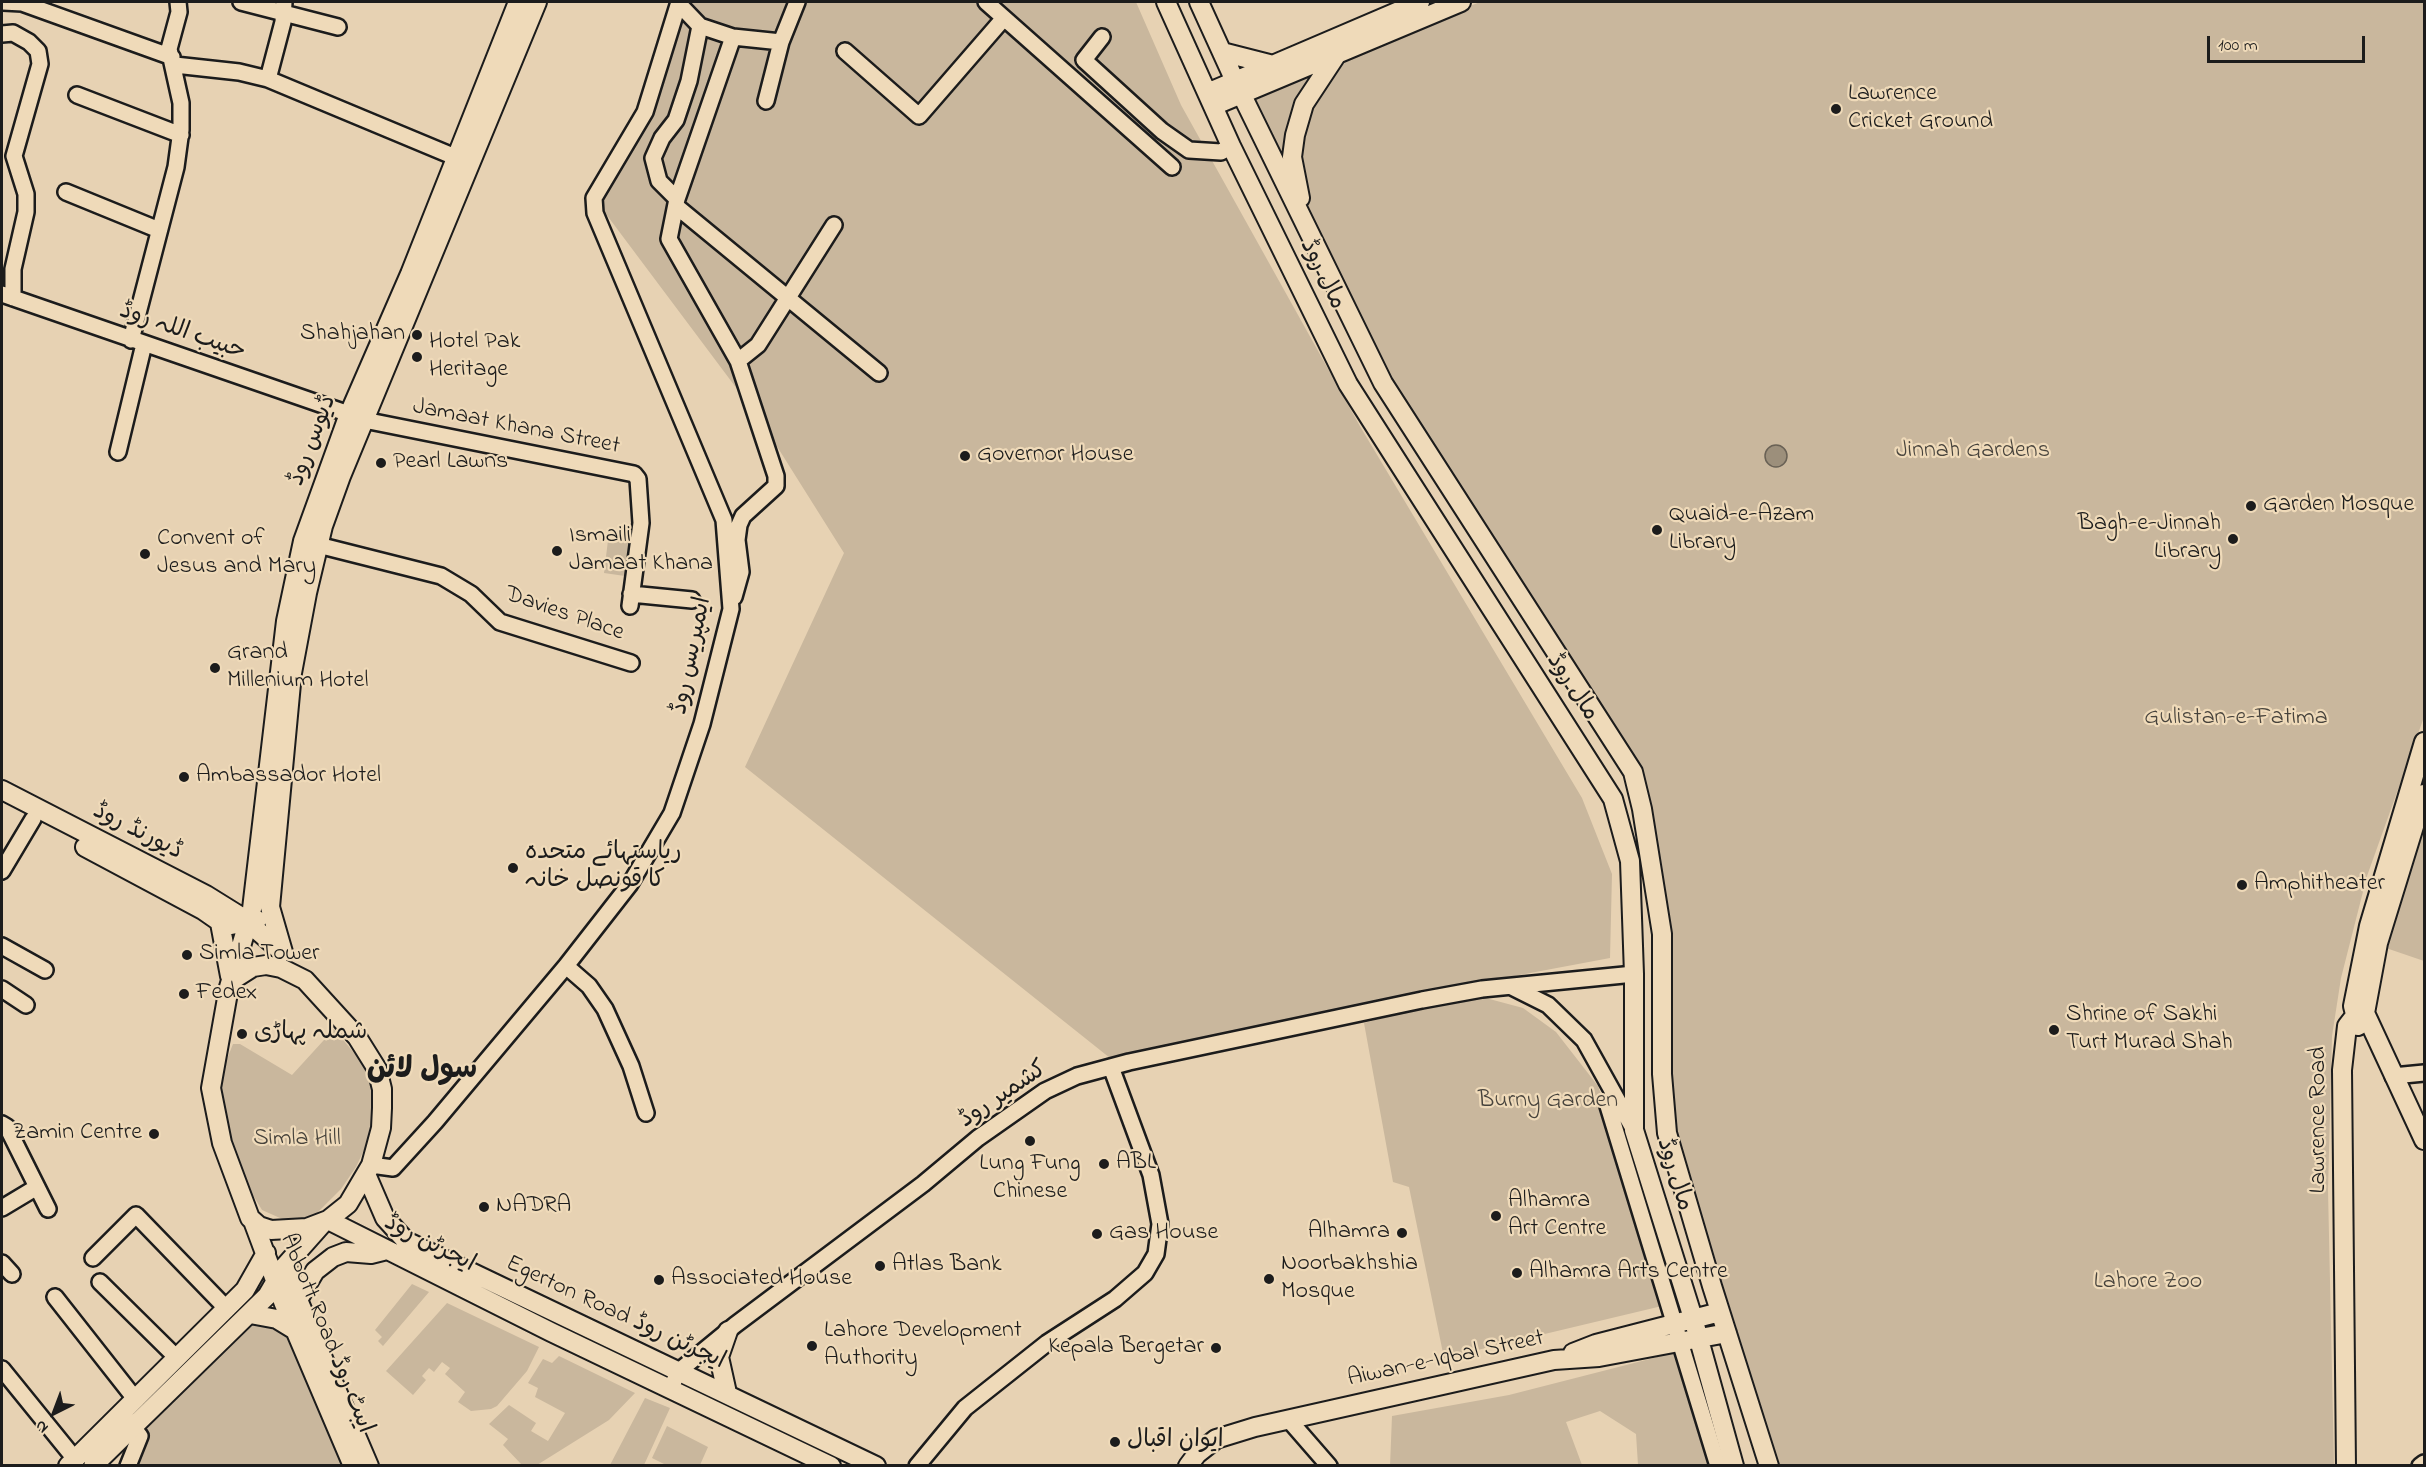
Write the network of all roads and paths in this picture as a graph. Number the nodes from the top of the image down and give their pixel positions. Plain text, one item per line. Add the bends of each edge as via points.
1 (3, 2) edge
2 (178, 2) edge
3 (242, 2) edge
4 (518, 2) edge
5 (537, 2) edge
6 (797, 2) edge
7 (986, 2) edge
8 (1166, 2) edge
9 (1199, 2) edge
10 (1420, 2) edge
11 (1461, 2) edge
12 (679, 3) edge
13 (284, 7) edge
14 (1004, 18) junction
15 (700, 26) junction
16 (338, 27) dead end
17 (2, 34) edge
18 (733, 37) junction
19 (1102, 37) dead end
20 (781, 42) junction
21 (845, 51) dead end
22 (1222, 52) junction
23 (1338, 53) junction
24 (173, 61) junction
25 (1273, 65) junction
26 (268, 79) junction
27 (1238, 87) junction
28 (77, 94) dead end
29 (1210, 99) junction
30 (766, 101) dead end
31 (181, 135) junction
32 (1231, 146) junction
33 (455, 157) junction
34 (1172, 167) dead end
35 (66, 192) dead end
36 (676, 203) junction
37 (1302, 215) junction
38 (834, 225) dead end
39 (159, 230) junction
40 (7, 296) edge
41 (787, 299) junction
42 (138, 342) junction
43 (738, 361) junction
44 (879, 373) dead end
45 (357, 417) junction
46 (118, 452) dead end
47 (318, 545) junction
48 (692, 600) dead end
49 (731, 609) junction
50 (631, 663) dead end
51 (2424, 742) edge
52 (2, 790) edge
53 (2424, 794) edge
54 (2, 802) edge
55 (33, 819) junction
56 (2, 871) edge
57 (270, 907) junction
58 (220, 923) junction
59 (249, 923) junction
60 (2, 946) edge
61 (283, 952) junction
62 (566, 966) junction
63 (45, 970) dead end
64 (1634, 974) junction
65 (305, 980) junction
66 (231, 981) junction
67 (1512, 987) junction
68 (2, 989) edge
69 (26, 1005) dead end
70 (2359, 1015) junction
71 (2364, 1038) junction
72 (2344, 1046) junction
73 (1111, 1067) junction
74 (2424, 1073) edge
75 (2393, 1076) junction
76 (1613, 1093) junction
77 (646, 1113) dead end
78 (2, 1124) edge
79 (1634, 1130) junction
80 (2424, 1140) edge
81 (368, 1170) junction
82 (37, 1187) junction
83 (2, 1208) edge
84 (48, 1209) dead end
85 (253, 1221) junction
86 (326, 1221) junction
87 (384, 1250) junction
88 (266, 1253) junction
89 (93, 1258) dead end
90 (100, 1282) dead end
91 (283, 1287) junction
92 (55, 1297) dead end
93 (227, 1309) junction
94 (1720, 1312) junction
95 (250, 1314) junction
96 (1693, 1318) junction
97 (1674, 1322) junction
98 (295, 1330) junction
99 (728, 1331) junction
100 (1727, 1333) junction
101 (1697, 1339) junction
102 (1679, 1342) junction
103 (177, 1358) junction
104 (1554, 1360) junction
105 (2, 1368) edge
106 (679, 1371) junction
107 (671, 1388) junction
108 (727, 1393) junction
109 (135, 1400) junction
110 (128, 1420) junction
111 (1289, 1420) junction
112 (72, 1462) edge
113 (2424, 1463) edge
114 (93, 1466) edge
115 (128, 1466) edge
116 (353, 1466) edge
117 (369, 1466) edge
118 (831, 1466) edge
119 (876, 1466) edge
120 (917, 1466) edge
121 (1188, 1466) edge
122 (1329, 1466) edge
123 (1718, 1466) edge
124 (1734, 1466) edge
125 (1769, 1466) edge
126 (2346, 1466) edge
127 (2420, 1466) edge

1 - 24 street via 22,3
2 - 24 street via 169,49
3 - 13 street
4 - 33 main road, ڈیوس روڈ
5 - 45 main road, ڈیوس روڈ
6 - 20 street
7 - 14 street
8 - 29 main road, مال روڈ
9 - 22 main road, مال روڈ
10 - 25 main road
11 - 23 main road
12 - 15 street
12 - 49 street, ایمپریس روڈ via 645,112 594,198 595,213 724,520
13 - 16 street
13 - 26 street
14 - 21 street via 920,117
14 - 34 street
15 - 18 street
15 - 36 street via 676,120 653,158 659,181
17 - 40 street via 13,33 29,42 38,51 40,64 14,156 26,194 26,212
18 - 20 street
18 - 36 street
19 - 32 street via 1083,60 1162,130 1189,150 1221,152
20 - 30 street
22 - 25 main road
22 - 27 main road, مال روڈ
23 - 27 main road
23 - 37 main road via 1304,104 1295,135 1292,157
24 - 26 street
24 - 31 street via 181,102
25 - 27 main road
26 - 33 street
27 - 29 main road
27 - 37 main road, مال روڈ
28 - 31 street
29 - 32 main road, مال روڈ
31 - 39 street
32 - 64 main road, مال روڈ via 1348,384 1613,798 1629,861
33 - 45 main road, ڈیوس روڈ
35 - 39 street
36 - 41 street
36 - 43 street via 669,239
37 - 94 main road, مال روڈ via 1383,383 1633,772 1662,933 1662,1074 1667,1132
38 - 41 street
39 - 42 street
40 - 42 street, حبیب اللہ روڈ
41 - 43 street via 758,345
41 - 44 street
42 - 45 street, حبیب اللہ روڈ
42 - 46 street
43 - 49 street via 776,486 743,516 739,525 741,572
45 - 47 main road, ڈیوس روڈ
45 - 48 street, Jamaat Khana Street via 634,474 638,479 641,523 631,600
45 - 59 main road, ڈیوس روڈ via 303,541 286,621
47 - 50 street, Davies Place via 441,576 471,594 500,622
47 - 57 main road, ڈیوس روڈ via 292,673
49 - 62 street, ایمپریس روڈ via 702,724 667,822 630,884
51 - 70 main road via 2369,926 2354,996
52 - 59 main road, ڈیورنڈ روڈ via 206,895
53 - 70 main road, Lawrence Road
54 - 55 main road, ڈیورنڈ روڈ
55 - 56 street
55 - 58 main road, ڈیورنڈ روڈ via 203,910
57 - 59 main road via 262,918
57 - 61 main road, ڈیوس روڈ
58 - 59 main road via 232,927
58 - 66 main road
59 - 61 main road, ڈیورنڈ روڈ
59 - 66 main road, ڈیوس روڈ
60 - 63 street
61 - 65 main road, ڈیورنڈ روڈ
62 - 77 street via 589,986 605,1009 631,1066
62 - 81 street, ایمپریس روڈ via 393,1168
64 - 67 street, کشمیر روڈ
64 - 79 main road, مال روڈ
65 - 66 main road via 266,965 253,967
65 - 81 main road via 357,1037 377,1069 382,1089 381,1128
66 - 85 main road via 212,1075 212,1101 232,1174
67 - 73 street, کشمیر روڈ via 1422,1000
67 - 76 street via 1548,1005 1571,1026 1593,1052
68 - 69 street
70 - 71 main road
70 - 72 main road, Lawrence Road via 2346,1026
70 - 75 main road via 2390,1063
71 - 72 main road via 2353,1038
71 - 75 main road via 2381,1066
72 - 126 main road, Lawrence Road
73 - 99 street, کشمیر روڈ via 1077,1076 1024,1105
73 - 120 street via 1151,1175 1160,1224 1156,1254 1145,1273 1115,1299 1047,1343 965,1408
74 - 75 street
75 - 80 main road
76 - 79 street
76 - 97 street via 1608,1106
78 - 82 street
79 - 96 main road, مال روڈ
81 - 86 main road via 348,1204
81 - 106 main road, Egerton Road ایجرٹن روڈ via 385,1218 406,1241
82 - 83 street
82 - 84 street
85 - 86 main road via 279,1231 308,1228
85 - 88 main road, Abbott Road ایبٹ روڈ
86 - 87 main road, ایجرٹن روڈ
86 - 91 main road
87 - 91 main road via 371,1254 346,1252
87 - 107 main road, ایجرٹن روڈ
88 - 91 main road, Abbott Road ایبٹ روڈ
88 - 93 main road via 245,1290
89 - 93 street via 136,1215
90 - 103 street
91 - 95 main road
91 - 98 main road, Abbott Road ایبٹ روڈ
91 - 117 main road, Abbott Road ایبٹ روڈ
92 - 109 street
93 - 103 main road
94 - 96 main road
94 - 100 main road, مال روڈ
95 - 98 main road via 277,1319
95 - 110 main road
96 - 97 main road
96 - 101 main road, مال روڈ
97 - 102 street
97 - 104 main road
98 - 116 main road, Abbott Road ایبٹ روڈ
99 - 106 street, کشمیر روڈ
99 - 108 main road via 718,1357
100 - 101 main road, Aiwan-e-Iqbal Street
100 - 125 main road, مال روڈ
101 - 102 main road, Aiwan-e-Iqbal Street
101 - 124 main road, مال روڈ
102 - 104 main road, Aiwan-e-Iqbal Street via 1599,1357
102 - 123 street
103 - 109 main road
104 - 111 main road, Aiwan-e-Iqbal Street
105 - 112 street
106 - 107 street, کشمیر روڈ
106 - 108 main road, Egerton Road ایجرٹن روڈ
107 - 118 main road, Egerton Road ایجرٹن روڈ
108 - 119 main road, Egerton Road ایجرٹن روڈ
109 - 110 main road
110 - 112 main road
110 - 114 main road
110 - 115 street via 140,1436
111 - 121 main road, Aiwan-e-Iqbal Street via 1227,1435 1203,1449
111 - 122 street
113 - 127 street

